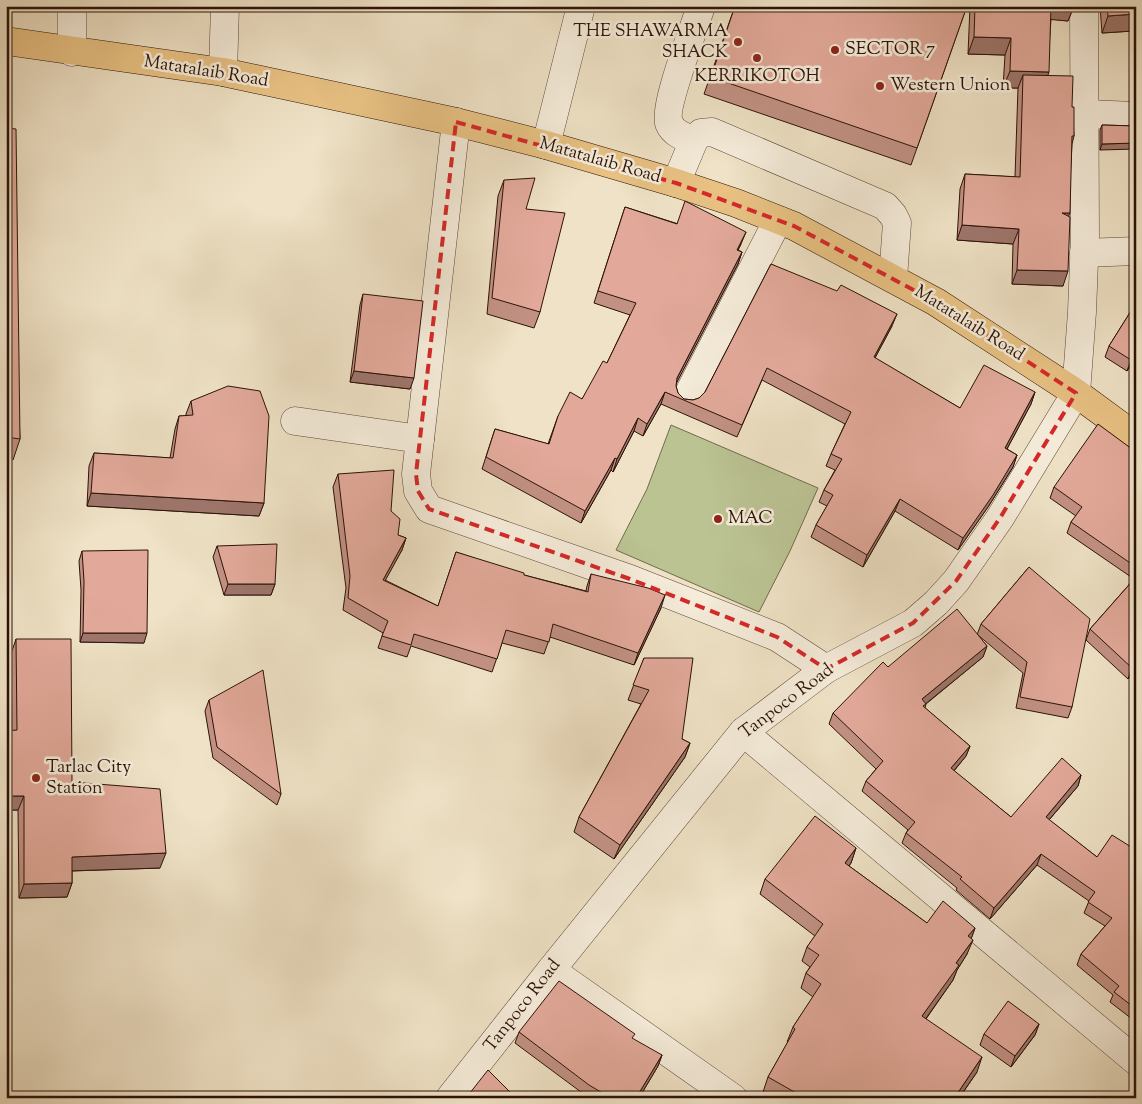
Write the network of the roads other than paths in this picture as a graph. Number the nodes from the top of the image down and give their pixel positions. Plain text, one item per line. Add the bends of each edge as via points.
1 (72, 6) edge
2 (225, 6) edge
3 (581, 6) edge
4 (701, 6) edge
5 (1084, 6) edge
6 (6, 41) edge
7 (72, 52) junction
8 (223, 72) junction
9 (1085, 114) junction
10 (1136, 116) edge
11 (456, 122) junction
12 (694, 140) junction
13 (546, 145) junction
14 (676, 183) junction
15 (778, 220) junction
16 (1136, 252) edge
17 (1084, 253) junction
18 (893, 278) junction
19 (1076, 393) junction
20 (687, 397) edge
21 (295, 420) dead end
22 (1136, 437) edge
23 (420, 439) junction
24 (826, 669) junction
25 (743, 732) junction
26 (551, 970) junction
27 (1136, 1062) edge
28 (450, 1098) edge
29 (733, 1098) edge

1 - 7 street
2 - 8 street
3 - 13 street
4 - 12 street via 669,104 669,122 678,134
5 - 9 street
6 - 7 main road, Matatalaib Road
7 - 8 main road, Matatalaib Road
8 - 11 main road, Matatalaib Road
9 - 10 street
9 - 17 street
11 - 13 main road, Matatalaib Road
11 - 23 street
12 - 14 street
12 - 18 street via 701,133 712,132 885,206 897,223
13 - 14 main road, Matatalaib Road
14 - 15 main road, Matatalaib Road
15 - 18 main road, Matatalaib Road
15 - 20 street
16 - 17 street
17 - 19 street
18 - 19 main road, Matatalaib Road via 936,302
19 - 22 main road, Matatalaib Road
19 - 24 street, Tanpoco Road via 1000,518 956,581 913,623
21 - 23 street
23 - 24 street via 416,474 418,491 429,509 630,579 776,637
24 - 25 street, Tanpoco Road
25 - 26 street, Tanpoco Road
25 - 27 street
26 - 28 street, Tanpoco Road
26 - 29 street

